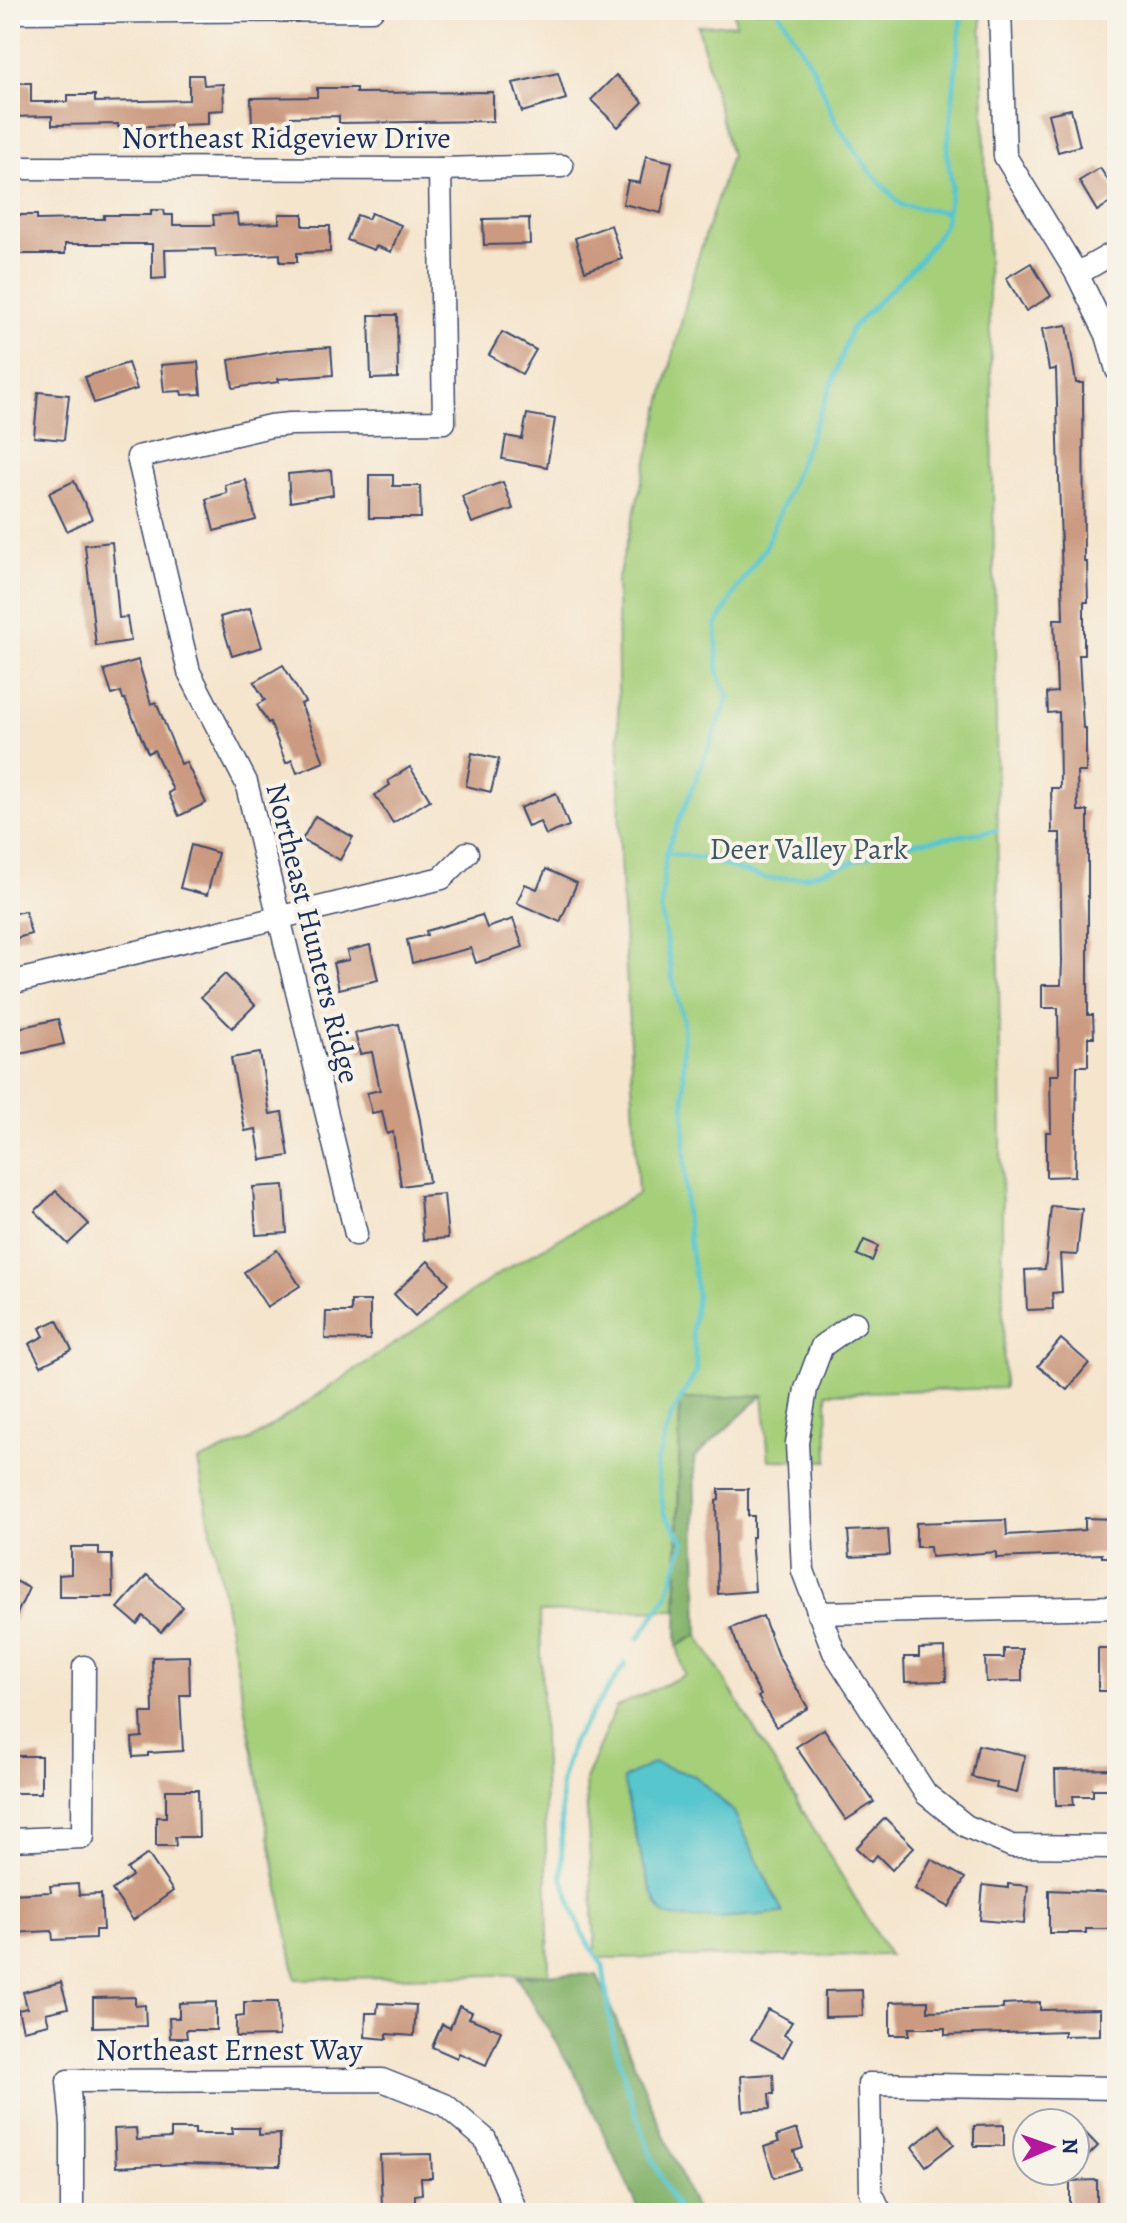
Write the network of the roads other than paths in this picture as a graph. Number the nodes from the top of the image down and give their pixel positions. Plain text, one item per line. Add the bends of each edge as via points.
1 (372, 10) edge
2 (1000, 10) edge
3 (225, 11) edge
4 (10, 12) edge
5 (34, 12) edge
6 (562, 166) dead end
7 (10, 168) edge
8 (440, 169) junction
9 (1117, 251) edge
10 (1077, 274) junction
11 (1117, 370) edge
12 (467, 853) dead end
13 (281, 918) junction
14 (10, 983) edge
15 (356, 1234) dead end
16 (855, 1323) dead end
17 (1117, 1607) edge
18 (818, 1613) junction
19 (84, 1667) dead end
20 (10, 1840) edge
21 (1117, 1847) edge
22 (1117, 2088) edge
23 (72, 2213) edge
24 (517, 2213) edge
25 (881, 2213) edge

1 - 3 street
2 - 10 street via 1005,156
3 - 5 street
4 - 5 street
6 - 8 street, Northeast Ridgeview Drive
7 - 8 street, Northeast Ridgeview Drive
8 - 13 street, Northeast Hunters Ridge via 444,422 290,424 138,457 189,672 246,782
9 - 10 street
10 - 11 street via 1107,335
12 - 13 street via 442,878
13 - 14 street
13 - 15 street, Northeast Hunters Ridge
16 - 18 street via 822,1346 806,1389 797,1443 803,1571
17 - 18 street
18 - 21 street via 834,1652 926,1794 966,1826 1012,1846
19 - 20 street via 83,1837
22 - 25 street via 869,2084 871,2192
23 - 24 street, Northeast Ernest Way via 68,2081 382,2080 445,2105 485,2139

